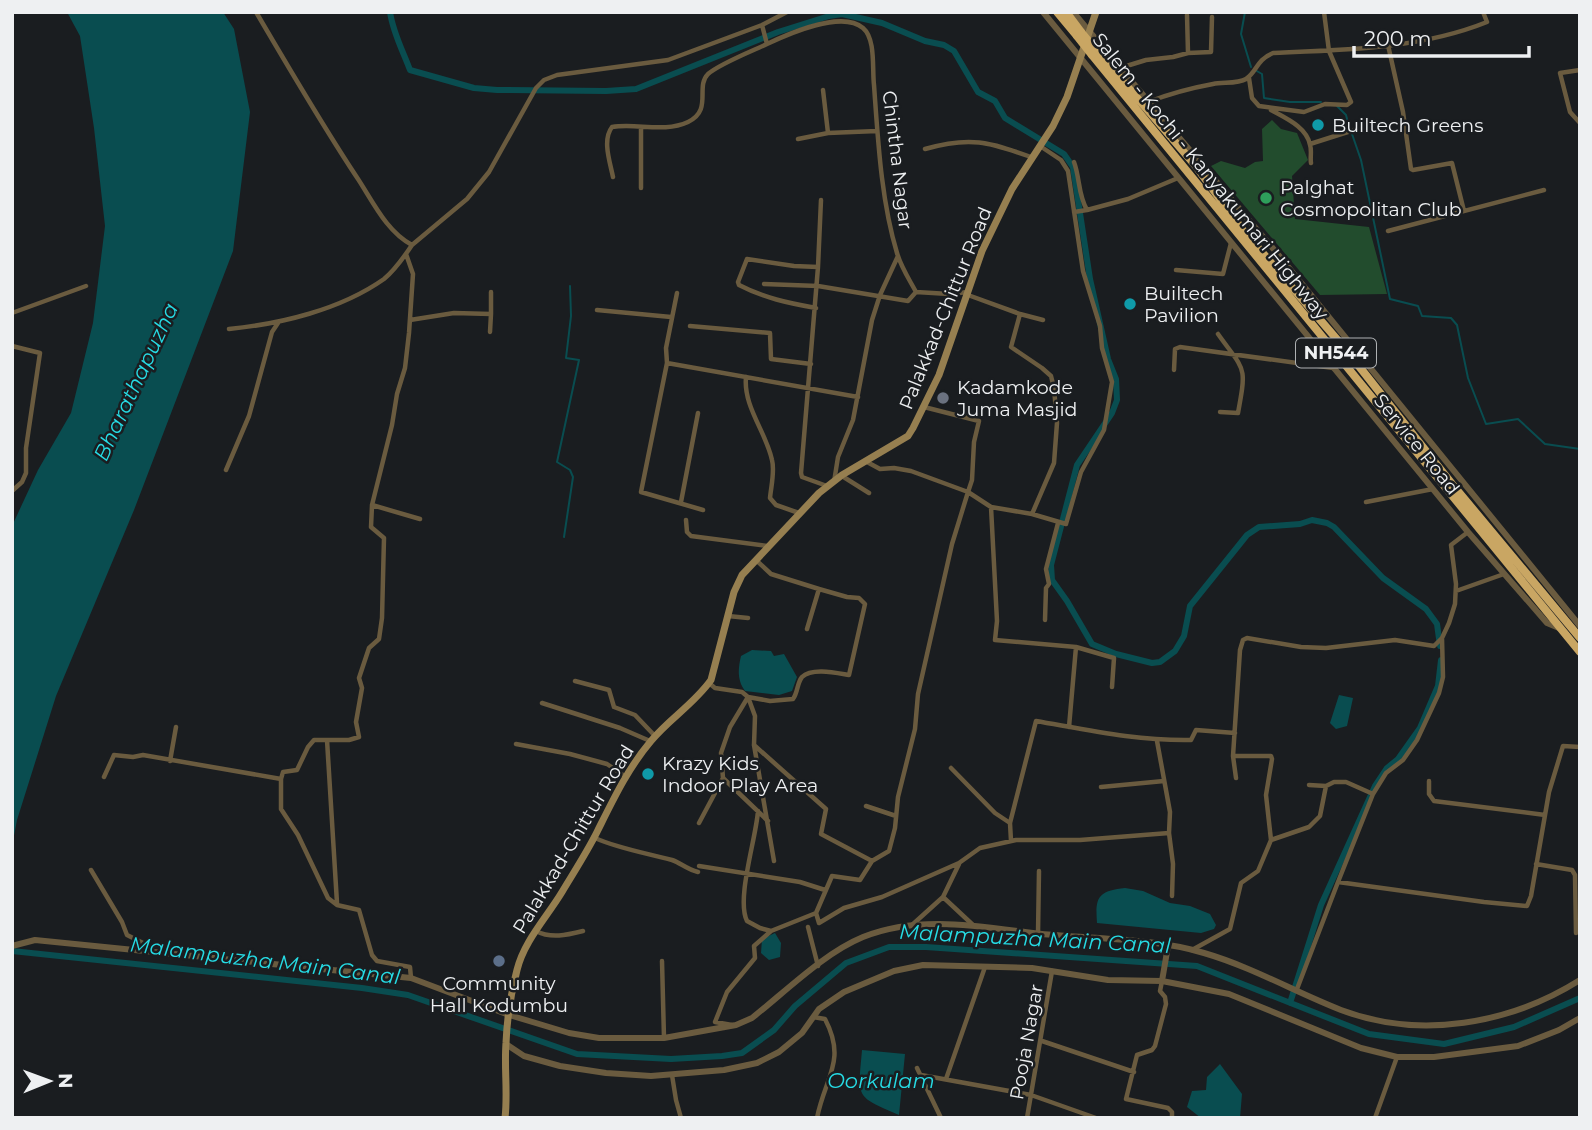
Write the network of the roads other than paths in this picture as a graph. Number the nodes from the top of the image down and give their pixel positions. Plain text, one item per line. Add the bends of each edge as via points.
1 (256, 12) edge
2 (787, 12) edge
3 (1043, 12) edge
4 (1057, 12) edge
5 (1066, 12) edge
6 (1073, 12) edge
7 (1097, 12) edge
8 (1324, 12) edge
9 (1483, 12) edge
10 (1187, 15) dead end
11 (1212, 17) dead end
12 (762, 25) junction
13 (1083, 34) junction
14 (767, 44) junction
15 (1388, 45) junction
16 (1329, 51) junction
17 (1094, 52) junction
18 (1188, 52) junction
19 (1081, 60) junction
20 (1120, 68) junction
21 (1580, 70) edge
22 (1250, 75) junction
23 (823, 90) dead end
24 (1148, 102) junction
25 (1267, 108) junction
26 (1580, 123) edge
27 (641, 127) junction
28 (1353, 130) dead end
29 (877, 131) junction
30 (828, 133) junction
31 (798, 139) dead end
32 (1310, 144) junction
33 (1040, 145) junction
34 (925, 149) dead end
35 (1031, 157) junction
36 (1074, 162) dead end
37 (1311, 163) dead end
38 (613, 177) dead end
39 (1178, 178) junction
40 (641, 187) dead end
41 (1544, 190) dead end
42 (821, 200) dead end
43 (1087, 210) junction
44 (1464, 211) junction
45 (1074, 212) junction
46 (1388, 231) dead end
47 (1231, 242) junction
48 (412, 245) junction
49 (406, 254) junction
50 (898, 256) junction
51 (818, 267) junction
52 (1176, 270) dead end
53 (764, 284) dead end
54 (86, 286) dead end
55 (818, 286) junction
56 (492, 292) dead end
57 (916, 292) junction
58 (677, 293) dead end
59 (968, 293) junction
60 (880, 295) junction
61 (816, 308) junction
62 (597, 310) dead end
63 (12, 313) edge
64 (491, 314) junction
65 (1020, 314) junction
66 (671, 317) junction
67 (410, 320) junction
68 (1043, 320) dead end
69 (279, 322) junction
70 (690, 327) dead end
71 (229, 329) dead end
72 (490, 332) dead end
73 (1218, 334) dead end
74 (12, 346) edge
75 (1233, 353) junction
76 (667, 363) junction
77 (811, 364) junction
78 (1334, 368) junction
79 (1174, 370) dead end
80 (746, 377) junction
81 (809, 388) junction
82 (858, 397) junction
83 (924, 407) junction
84 (1220, 412) dead end
85 (698, 413) dead end
86 (867, 462) junction
87 (226, 470) dead end
88 (842, 475) junction
89 (831, 484) junction
90 (1434, 489) junction
91 (12, 491) edge
92 (968, 492) junction
93 (869, 493) dead end
94 (681, 502) junction
95 (1367, 502) dead end
96 (372, 505) junction
97 (991, 507) junction
98 (703, 510) dead end
99 (800, 513) junction
100 (1032, 514) junction
101 (420, 519) dead end
102 (687, 520) dead end
103 (1058, 523) junction
104 (1468, 532) junction
105 (768, 547) junction
106 (756, 559) junction
107 (1504, 574) junction
108 (819, 589) junction
109 (1456, 591) junction
110 (728, 617) junction
111 (748, 618) dead end
112 (1045, 620) dead end
113 (1580, 626) edge
114 (1561, 628) junction
115 (807, 629) dead end
116 (1442, 638) junction
117 (1580, 638) edge
118 (1076, 647) junction
119 (1580, 652) edge
120 (575, 681) dead end
121 (709, 683) junction
122 (1112, 687) dead end
123 (748, 697) junction
124 (586, 717) dead end
125 (176, 727) dead end
126 (1069, 727) junction
127 (1235, 733) junction
128 (653, 739) junction
129 (327, 740) junction
130 (1157, 741) junction
131 (516, 744) dead end
132 (754, 745) junction
133 (1580, 747) edge
134 (1233, 756) junction
135 (170, 761) junction
136 (951, 768) dead end
137 (104, 777) dead end
138 (626, 777) junction
139 (723, 778) junction
140 (1236, 778) dead end
141 (281, 779) junction
142 (1164, 781) junction
143 (1429, 781) dead end
144 (1308, 785) dead end
145 (1326, 786) junction
146 (1101, 787) dead end
147 (1373, 794) junction
148 (866, 806) dead end
149 (758, 811) junction
150 (1545, 815) junction
151 (896, 816) junction
152 (768, 821) junction
153 (699, 823) dead end
154 (1010, 823) junction
155 (1169, 833) junction
156 (594, 838) junction
157 (1271, 840) junction
158 (1011, 841) junction
159 (774, 861) dead end
160 (872, 861) junction
161 (959, 863) junction
162 (1536, 864) junction
163 (91, 870) dead end
164 (1039, 871) dead end
165 (746, 875) junction
166 (1338, 882) junction
167 (825, 890) junction
168 (1172, 896) dead end
169 (943, 897) junction
170 (337, 905) junction
171 (816, 913) junction
172 (912, 925) junction
173 (974, 926) junction
174 (808, 927) dead end
175 (583, 930) dead end
176 (536, 931) junction
177 (771, 931) junction
178 (1038, 933) junction
179 (1577, 933) dead end
180 (12, 946) edge
181 (1168, 949) junction
182 (1192, 950) junction
183 (154, 953) junction
184 (662, 961) dead end
185 (818, 966) junction
186 (985, 967) junction
187 (1052, 971) junction
188 (411, 978) junction
189 (1580, 980) edge
190 (1162, 981) junction
191 (1294, 988) junction
192 (509, 1015) junction
193 (814, 1017) junction
194 (1580, 1018) edge
195 (736, 1025) junction
196 (664, 1038) junction
197 (1042, 1041) junction
198 (506, 1044) junction
199 (1397, 1057) junction
200 (917, 1068) dead end
201 (1133, 1072) junction
202 (673, 1075) junction
203 (921, 1075) junction
204 (946, 1079) junction
205 (1031, 1095) junction
206 (1376, 1117) edge
207 (505, 1118) edge
208 (681, 1118) edge
209 (817, 1118) edge
210 (941, 1118) edge
211 (1027, 1118) edge
212 (1096, 1118) edge
213 (1172, 1118) edge

1 - 48 street via 385,220
2 - 12 street
3 - 19 street, Service Road
4 - 13 highway, Salem - Kochi - Kanyakumari Highway / NH544
5 - 13 highway, Salem - Kochi - Kanyakumari Highway / NH544
6 - 13 street, Service Road
7 - 13 main road, Palakkad-Chittur Road
8 - 16 street
9 - 15 street via 1487,22 1457,33
10 - 18 street
11 - 18 street via 1211,52
12 - 14 street
12 - 48 street via 668,60 544,80 467,200
13 - 17 highway, Salem - Kochi - Kanyakumari Highway / NH544, bridge
13 - 19 main road, Palakkad-Chittur Road
13 - 20 street, Service Road
14 - 27 street via 709,73 699,114 690,121
14 - 29 street, Chintha Nagar via 809,27 845,23 864,29 871,44
15 - 16 street
15 - 44 street via 1411,169 1452,163
16 - 22 street via 1273,53 1262,58
16 - 25 street via 1350,98 1348,105 1325,104 1304,112
17 - 114 highway, Salem - Kochi - Kanyakumari Highway / NH544
17 - 117 highway, Salem - Kochi - Kanyakumari Highway / NH544 via 1195,165 1242,229
18 - 20 street
19 - 33 main road, Palakkad-Chittur Road
19 - 39 street, Service Road
20 - 24 street, Service Road
21 - 26 street via 1560,73 1570,112
22 - 24 street via 1242,81 1215,83
22 - 25 street via 1254,103
23 - 30 street
24 - 113 street, Service Road
25 - 32 street via 1299,127
27 - 38 street via 620,125 608,132
27 - 40 street
28 - 32 street
29 - 30 street
29 - 50 street, Chintha Nagar via 886,208
30 - 31 street
32 - 37 street
33 - 35 main road, Palakkad-Chittur Road
33 - 45 street via 1066,164
34 - 35 street via 968,140
35 - 59 main road, Palakkad-Chittur Road via 982,251
36 - 43 street
39 - 43 street
39 - 47 street, Service Road
41 - 44 street
42 - 51 street
43 - 45 street
44 - 46 street
45 - 103 street via 1083,271 1112,382 1104,430 1081,472 1066,524
47 - 52 street via 1223,274
47 - 78 street, Service Road
48 - 49 street
49 - 67 street via 413,274
49 - 69 street via 384,278 348,298
50 - 57 street, Chintha Nagar
50 - 60 street
51 - 55 street
51 - 61 street via 747,260 738,282 759,296
53 - 55 street
54 - 63 street
55 - 60 street
55 - 61 street
56 - 64 street
57 - 59 street
57 - 60 street via 908,301
58 - 66 street
59 - 65 street
59 - 83 main road, Palakkad-Chittur Road
60 - 82 street
61 - 77 street
62 - 66 street
64 - 67 street via 454,313
64 - 72 street
65 - 68 street
65 - 100 street via 1011,346 1051,376 1057,424 1054,463
66 - 76 street
67 - 96 street via 405,368
69 - 71 street
69 - 87 street
70 - 77 street via 771,333 771,359
73 - 75 street
74 - 91 street via 40,353 26,473
75 - 78 street
75 - 79 street via 1180,347 1175,349
75 - 84 street via 1244,376 1238,413
76 - 80 street
76 - 94 street via 641,492
77 - 81 street
78 - 90 street, Service Road
80 - 81 street
80 - 99 street via 745,391 773,462 770,498 776,505
81 - 82 street
81 - 89 street via 802,477
82 - 89 street
83 - 86 main road, Palakkad-Chittur Road via 908,436
83 - 92 street via 979,424
85 - 94 street
86 - 88 main road, Palakkad-Chittur Road
86 - 92 street via 880,470 911,471
88 - 89 main road, Palakkad-Chittur Road
88 - 93 street
89 - 99 main road, Palakkad-Chittur Road
90 - 95 street
90 - 104 street, Service Road
92 - 97 street
92 - 151 street via 918,694
94 - 98 street
96 - 101 street
96 - 129 street via 371,527 384,538 379,639 369,648 359,678 359,737
97 - 100 street
97 - 118 street via 995,640
99 - 105 main road, Palakkad-Chittur Road
100 - 103 street
102 - 105 street via 689,535
103 - 112 street via 1046,569
104 - 107 street, Service Road
104 - 109 street via 1451,545
105 - 106 main road, Palakkad-Chittur Road
106 - 108 street via 771,574
106 - 110 main road, Palakkad-Chittur Road via 742,575
107 - 109 street
107 - 114 street, Service Road via 1547,623
108 - 115 street
108 - 123 street via 859,598 864,604 849,675 807,674 793,699
109 - 116 street via 1450,624
110 - 111 street
110 - 121 main road, Palakkad-Chittur Road
114 - 119 highway, Salem - Kochi - Kanyakumari Highway / NH544
116 - 127 street via 1434,646 1395,640 1326,648 1242,639
116 - 147 street via 1443,677 1429,718 1403,760 1386,773
118 - 122 street via 1114,658
118 - 126 street
120 - 128 street via 609,690 614,707 635,715
121 - 123 street
121 - 128 main road, Palakkad-Chittur Road
123 - 132 street via 755,716
123 - 139 street via 721,753
124 - 128 street via 542,703
125 - 135 street
126 - 130 street
126 - 154 street via 1036,721
127 - 130 street via 1196,730 1191,740
127 - 134 street
128 - 138 main road, Palakkad-Chittur Road
129 - 141 street via 314,740 297,770 283,772
129 - 170 street
130 - 142 street
131 - 138 street via 607,764
132 - 152 street
132 - 160 street via 826,808 821,834
133 - 150 street via 1563,746 1559,753
134 - 140 street
134 - 157 street via 1272,758 1266,795
135 - 137 street via 114,755
135 - 141 street
136 - 154 street
138 - 156 main road, Palakkad-Chittur Road
139 - 149 street
139 - 153 street
141 - 170 street via 281,809 328,898
142 - 146 street
142 - 155 street
143 - 150 street via 1434,801
144 - 145 street
145 - 147 street via 1346,782
145 - 157 street via 1320,816 1309,827
147 - 166 street
148 - 151 street
149 - 152 street
149 - 165 street
150 - 162 street
151 - 160 street via 889,851
152 - 159 street
154 - 158 street
155 - 158 street
155 - 168 street
156 - 165 street via 675,861 685,869
156 - 176 main road, Palakkad-Chittur Road
157 - 182 street via 1258,871 1241,883 1230,929
158 - 161 street via 980,848
160 - 167 street via 860,880 832,876
161 - 169 street
161 - 171 street via 882,897 844,908 819,923
162 - 166 street via 1527,906
162 - 179 street via 1575,874
163 - 183 street via 127,935
164 - 178 street
165 - 167 street
165 - 177 street via 745,918
166 - 191 street
167 - 171 street
169 - 172 street
169 - 173 street
170 - 188 street via 359,910 372,955 377,961 410,967
171 - 177 street
172 - 173 street
172 - 185 street via 864,937
173 - 178 street
174 - 185 street
175 - 176 street via 552,936
176 - 192 main road, Palakkad-Chittur Road via 517,968
177 - 195 street via 754,946 755,958 727,992 715,1021
178 - 181 street via 1115,937
180 - 183 street via 35,940
181 - 182 street
181 - 190 street
182 - 191 street
183 - 188 street
184 - 196 street
185 - 195 street via 752,1018
186 - 187 street
186 - 193 street via 923,965 894,971 844,992
186 - 204 street
187 - 190 street
187 - 197 street, Pooja Nagar
188 - 192 street
189 - 191 street via 1512,1013 1432,1026 1377,1021
190 - 199 street via 1229,994 1361,1048
190 - 201 street via 1160,991 1166,1001 1155,1046 1137,1055
192 - 196 street via 599,1038
192 - 198 main road, Palakkad-Chittur Road
193 - 202 street via 779,1052 757,1063
193 - 209 street via 825,1019 836,1049
194 - 199 street via 1518,1046
195 - 196 street
197 - 201 street
197 - 205 street, Pooja Nagar
198 - 202 street via 524,1056 560,1066
198 - 207 main road, Palakkad-Chittur Road
199 - 206 street
200 - 203 street
201 - 213 street via 1126,1099 1168,1108
202 - 208 street
203 - 204 street
203 - 210 street
204 - 205 street
205 - 211 street, Pooja Nagar
205 - 212 street

